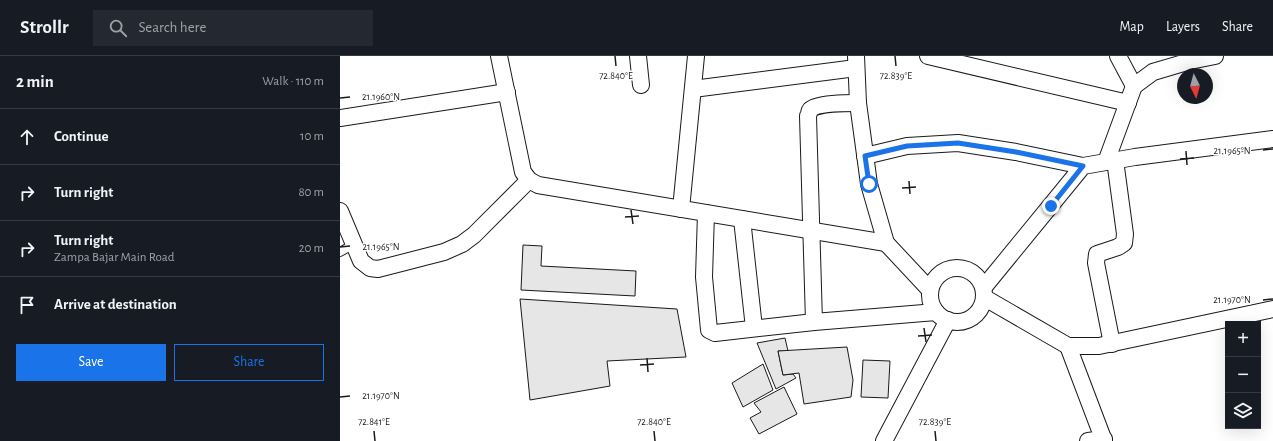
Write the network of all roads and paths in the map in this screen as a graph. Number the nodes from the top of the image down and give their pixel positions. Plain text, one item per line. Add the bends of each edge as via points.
1 (499, 56) edge
2 (638, 56) edge
3 (696, 56) edge
4 (928, 56) edge
5 (1118, 56) edge
6 (1215, 56) edge
7 (856, 62) edge
8 (641, 85) dead end
9 (1134, 86) junction
10 (693, 89) junction
11 (506, 92) junction
12 (858, 103) junction
13 (1128, 103) junction
14 (340, 118) edge
15 (1273, 139) edge
16 (865, 156) junction
17 (1110, 161) junction
18 (1083, 166) junction
19 (529, 180) junction
20 (681, 209) junction
21 (340, 210) edge
22 (706, 213) junction
23 (742, 219) junction
24 (812, 231) junction
25 (886, 243) junction
26 (354, 244) junction
27 (340, 252) edge
28 (930, 290) junction
29 (984, 293) junction
30 (1273, 309) edge
31 (942, 316) junction
32 (814, 322) junction
33 (754, 328) junction
34 (1112, 344) junction
35 (1068, 346) junction
36 (1099, 440) edge
37 (884, 441) edge

1 - 11 street
2 - 8 street
3 - 10 street
4 - 13 street
5 - 9 street
6 - 9 street via 1153,72
7 - 10 street
7 - 12 street
9 - 13 street
10 - 20 street
11 - 14 street
11 - 19 street via 523,172
12 - 16 street
12 - 24 street via 821,105 810,111 808,116
13 - 17 street
15 - 17 street
16 - 18 street via 907,146 958,143
16 - 25 street via 869,184
17 - 18 street
17 - 34 street via 1125,234 1124,243 1097,254 1096,263
18 - 29 street
19 - 20 street via 538,185
19 - 26 street via 474,235 444,252 378,269 370,268 361,261
20 - 22 street
21 - 26 street
22 - 23 street
22 - 33 street via 704,277 709,330 715,333
23 - 24 street
23 - 33 street
24 - 25 street
24 - 32 street
25 - 28 street
26 - 27 lane
28 - 29 street via 942,271 959,267 976,274 981,280
28 - 31 street via 931,304
29 - 31 street via 982,306 970,319 961,322
29 - 35 street
30 - 34 street
31 - 32 street
31 - 37 street
32 - 33 street
34 - 35 street
35 - 36 street

